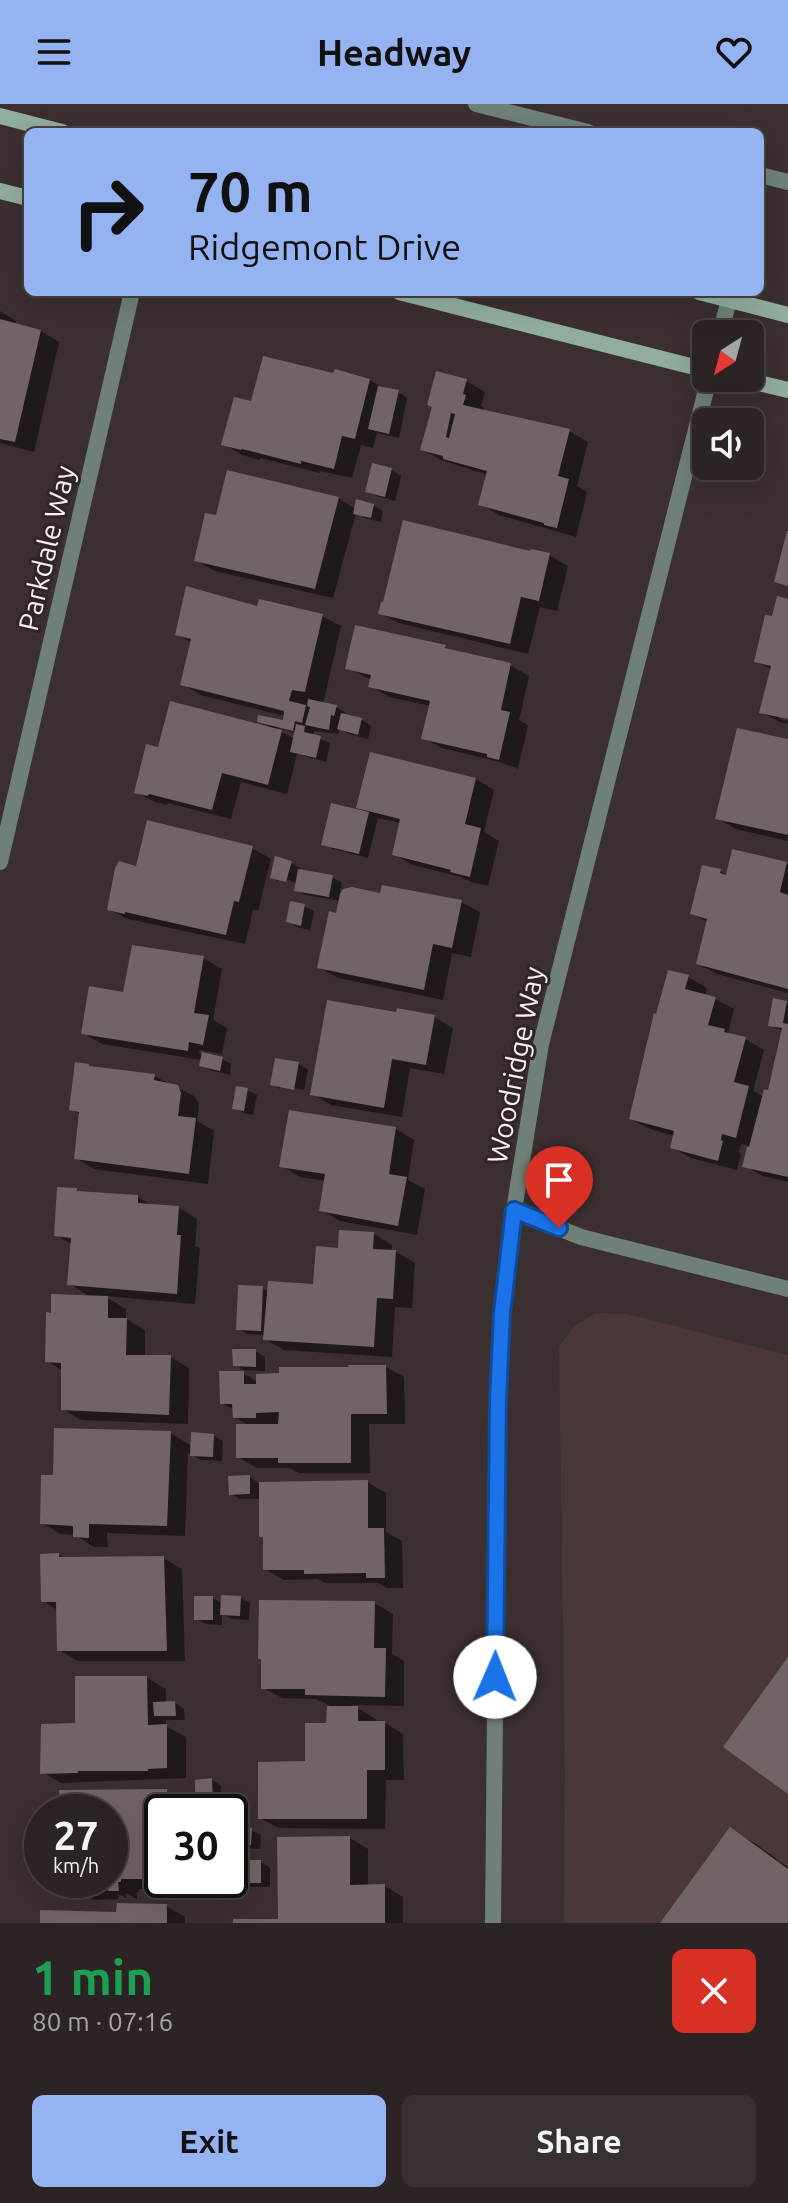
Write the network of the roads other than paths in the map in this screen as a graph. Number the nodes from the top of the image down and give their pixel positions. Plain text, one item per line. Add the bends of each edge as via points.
1 (476, 104) edge
2 (0, 116) edge
3 (46, 128) edge
4 (572, 128) edge
5 (764, 176) edge
6 (788, 182) edge
7 (0, 191) edge
8 (24, 197) edge
9 (131, 296) edge
10 (415, 296) edge
11 (714, 296) edge
12 (729, 300) junction
13 (788, 315) edge
14 (724, 320) edge
15 (692, 366) edge
16 (764, 384) edge
17 (788, 390) edge
18 (705, 392) edge
19 (0, 862) edge
20 (514, 1210) junction
21 (788, 1289) edge
22 (493, 1923) edge

1 - 4 street
2 - 3 street
5 - 6 street
7 - 8 street
9 - 19 street, Parkdale Way
10 - 15 street
11 - 12 street
12 - 13 street
12 - 14 street
16 - 17 street
18 - 20 street, Woodridge Way via 541,1044
20 - 21 street via 581,1237
20 - 22 street, Woodridge Way via 498,1400

